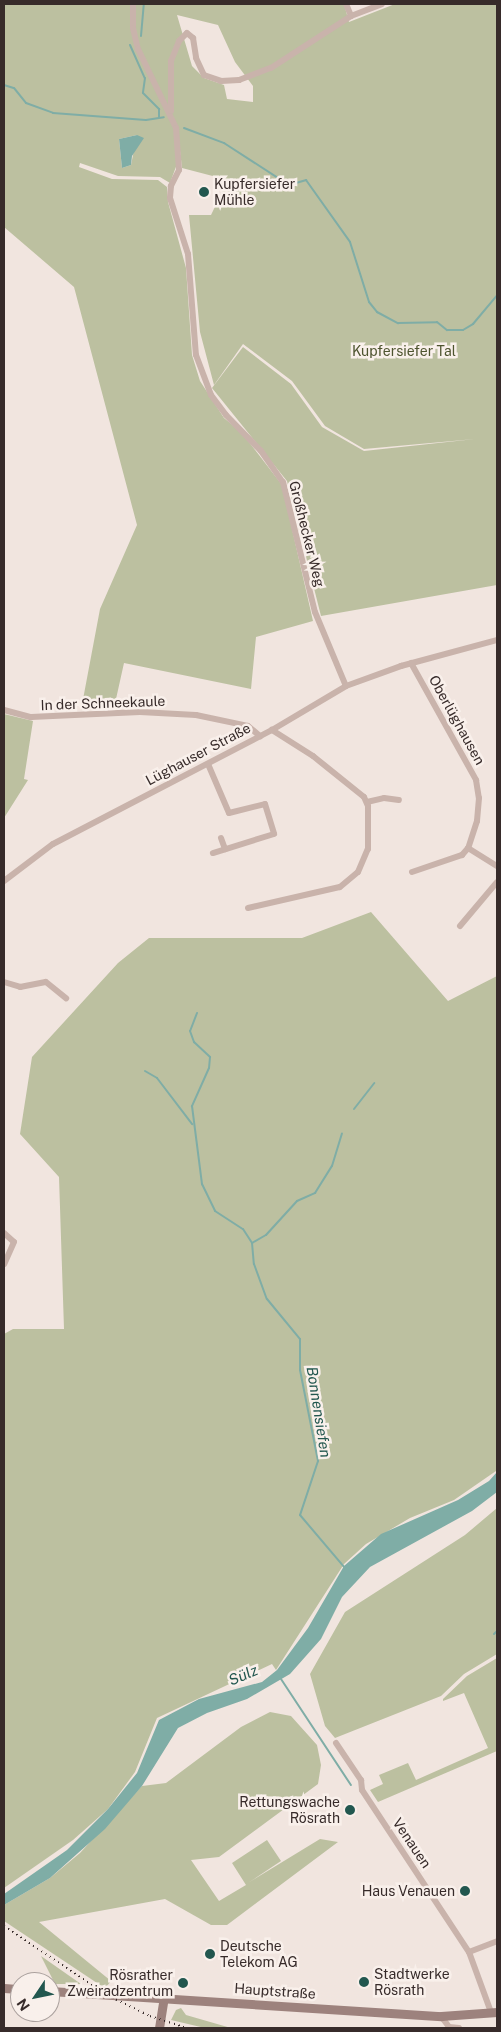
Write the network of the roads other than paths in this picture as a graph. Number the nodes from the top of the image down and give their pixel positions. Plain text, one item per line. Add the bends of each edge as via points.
1 (133, 4) edge
2 (346, 4) edge
3 (382, 4) edge
4 (351, 16) junction
5 (171, 112) junction
6 (497, 640) edge
7 (411, 663) junction
8 (346, 686) junction
9 (4, 710) edge
10 (272, 730) junction
11 (260, 736) junction
12 (208, 764) junction
13 (399, 800) dead end
14 (367, 802) junction
15 (221, 838) dead end
16 (468, 848) junction
17 (225, 849) junction
18 (212, 853) dead end
19 (497, 866) edge
20 (412, 872) dead end
21 (4, 882) edge
22 (497, 882) edge
23 (248, 908) dead end
24 (460, 926) dead end
25 (4, 982) edge
26 (66, 998) dead end
27 (4, 1232) edge
28 (4, 1264) edge
29 (336, 1743) dead end
30 (497, 1941) edge
31 (469, 1952) junction
32 (60, 1992) edge
33 (164, 1997) junction
34 (494, 2012) edge
35 (441, 2016) junction
36 (159, 2028) edge
37 (459, 2028) edge

1 - 5 street, Großhecker Weg via 133,28 138,49
2 - 4 street
3 - 4 street
4 - 5 street via 271,68 239,80 221,81 204,75 196,58 193,38 187,33 179,41 171,61
5 - 8 street, Großhecker Weg via 176,128 179,170 171,186 170,198 188,254 196,355 211,394 226,415 261,451 283,482 315,612
6 - 7 street, Lüghauser Straße
7 - 8 street, Lüghauser Straße
7 - 16 street, Oberlüghausen via 476,780 479,798 477,821
8 - 10 street, Lüghauser Straße
9 - 11 street, In der Schneekaule via 31,717 140,712 187,714 248,726
10 - 11 street, Lüghauser Straße
10 - 14 street via 313,756
11 - 12 street, Lüghauser Straße
12 - 17 street via 228,813 265,804 273,825 274,834
12 - 21 street, Lüghauser Straße via 53,844
13 - 14 street via 384,798
14 - 23 street via 368,849 365,861 350,881 322,893
15 - 17 street
16 - 19 street
16 - 20 street via 462,855
17 - 18 street
22 - 24 street
25 - 26 street via 20,987 46,982
27 - 28 street via 14,1242
29 - 31 street, Venauen via 361,1780 362,1790
30 - 31 street
31 - 34 street, Venauen
32 - 33 main road, Hauptstraße
33 - 35 main road, Hauptstraße
33 - 36 main road
34 - 35 main road, Hauptstraße
35 - 37 street via 449,2027

